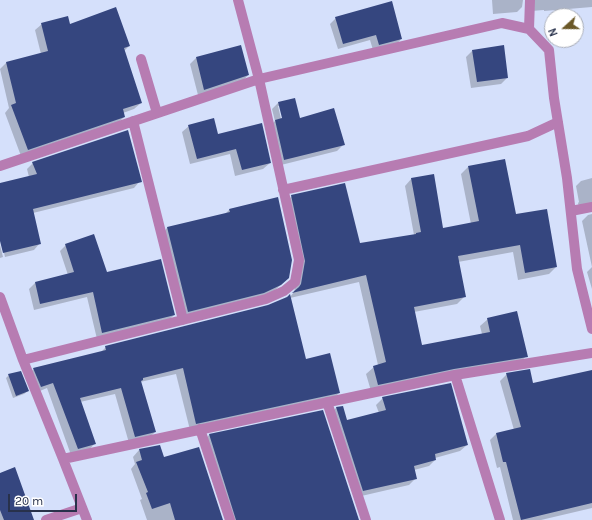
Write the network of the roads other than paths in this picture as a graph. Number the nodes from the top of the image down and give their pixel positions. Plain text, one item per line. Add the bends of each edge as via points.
1 (238, 0) edge
2 (530, 0) edge
3 (529, 29) junction
4 (141, 59) dead end
5 (259, 79) junction
6 (157, 113) junction
7 (133, 121) junction
8 (558, 122) junction
9 (0, 166) edge
10 (283, 190) junction
11 (592, 207) edge
12 (571, 211) junction
13 (0, 297) edge
14 (183, 320) junction
15 (592, 329) edge
16 (592, 352) edge
17 (23, 360) junction
18 (455, 375) junction
19 (327, 402) junction
20 (200, 429) junction
21 (63, 458) junction
22 (82, 508) junction
23 (46, 520) edge
24 (87, 520) edge
25 (230, 520) edge
26 (366, 520) edge
27 (500, 520) edge

1 - 5 street
2 - 3 street
3 - 5 street via 502,23
3 - 8 street via 549,50
4 - 6 street
5 - 6 street
5 - 10 street
6 - 7 street
7 - 9 street
7 - 14 street
8 - 10 street via 528,136
8 - 12 street
10 - 14 street via 299,260 295,282 266,300
11 - 12 street
12 - 15 street via 577,269
13 - 17 street
14 - 17 street
16 - 18 street
17 - 21 street
18 - 19 street
18 - 27 street
19 - 20 street
19 - 26 street
20 - 21 street
20 - 25 street
21 - 22 street
22 - 23 street
22 - 24 street

